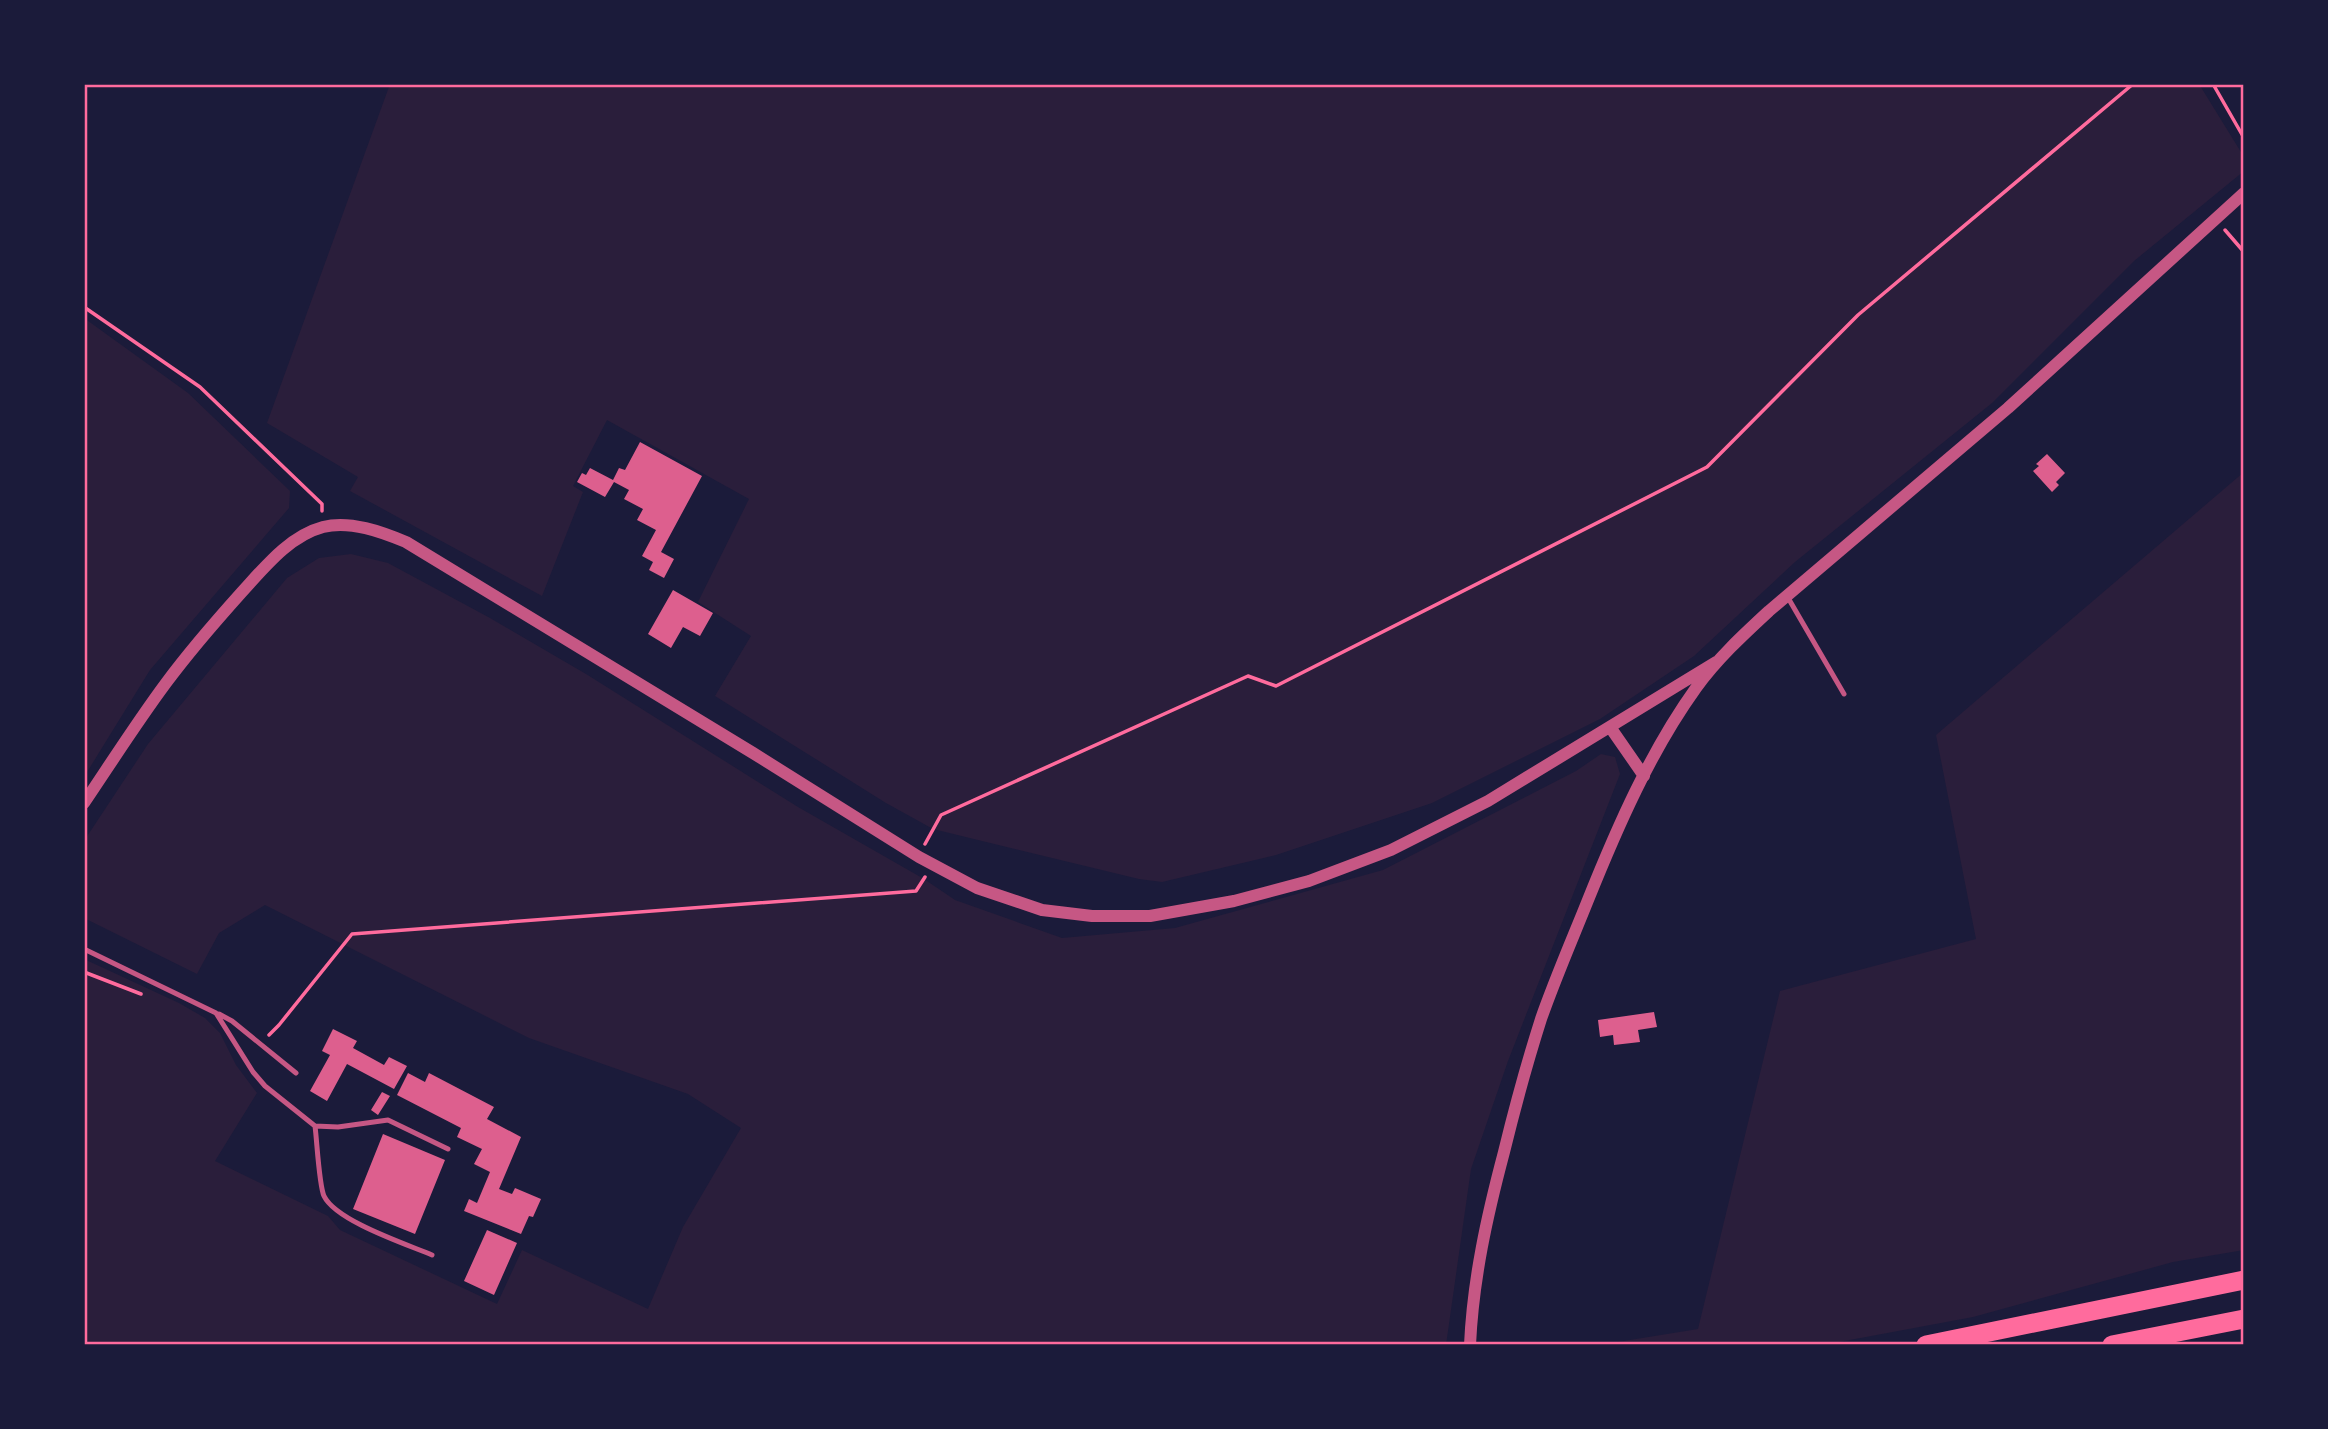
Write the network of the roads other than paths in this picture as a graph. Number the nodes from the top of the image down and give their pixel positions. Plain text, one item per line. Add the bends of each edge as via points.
1 (2244, 193) edge
2 (1787, 596) junction
3 (1716, 662) junction
4 (1844, 694) dead end
5 (1610, 727) junction
6 (1644, 776) junction
7 (84, 803) edge
8 (84, 949) edge
9 (216, 1013) junction
10 (296, 1073) dead end
11 (315, 1126) junction
12 (447, 1149) dead end
13 (432, 1255) dead end
14 (2244, 1280) edge
15 (2244, 1319) edge
16 (1470, 1345) edge
17 (1926, 1345) edge
18 (2112, 1345) edge

1 - 2 street via 2008,408
2 - 3 street
2 - 4 lane
3 - 5 street
3 - 6 street via 1677,716
5 - 6 street
5 - 7 street via 1488,801 1391,850 1309,881 1150,916 1042,910 977,888 919,857 406,542 380,531 324,527 298,538 228,607 166,682
6 - 16 street via 1607,852 1542,1017 1483,1238
8 - 9 lane
9 - 10 lane
9 - 11 lane via 259,1079
11 - 12 lane via 388,1120
11 - 13 lane via 323,1195 333,1208 354,1222
14 - 17 highway
15 - 18 highway

